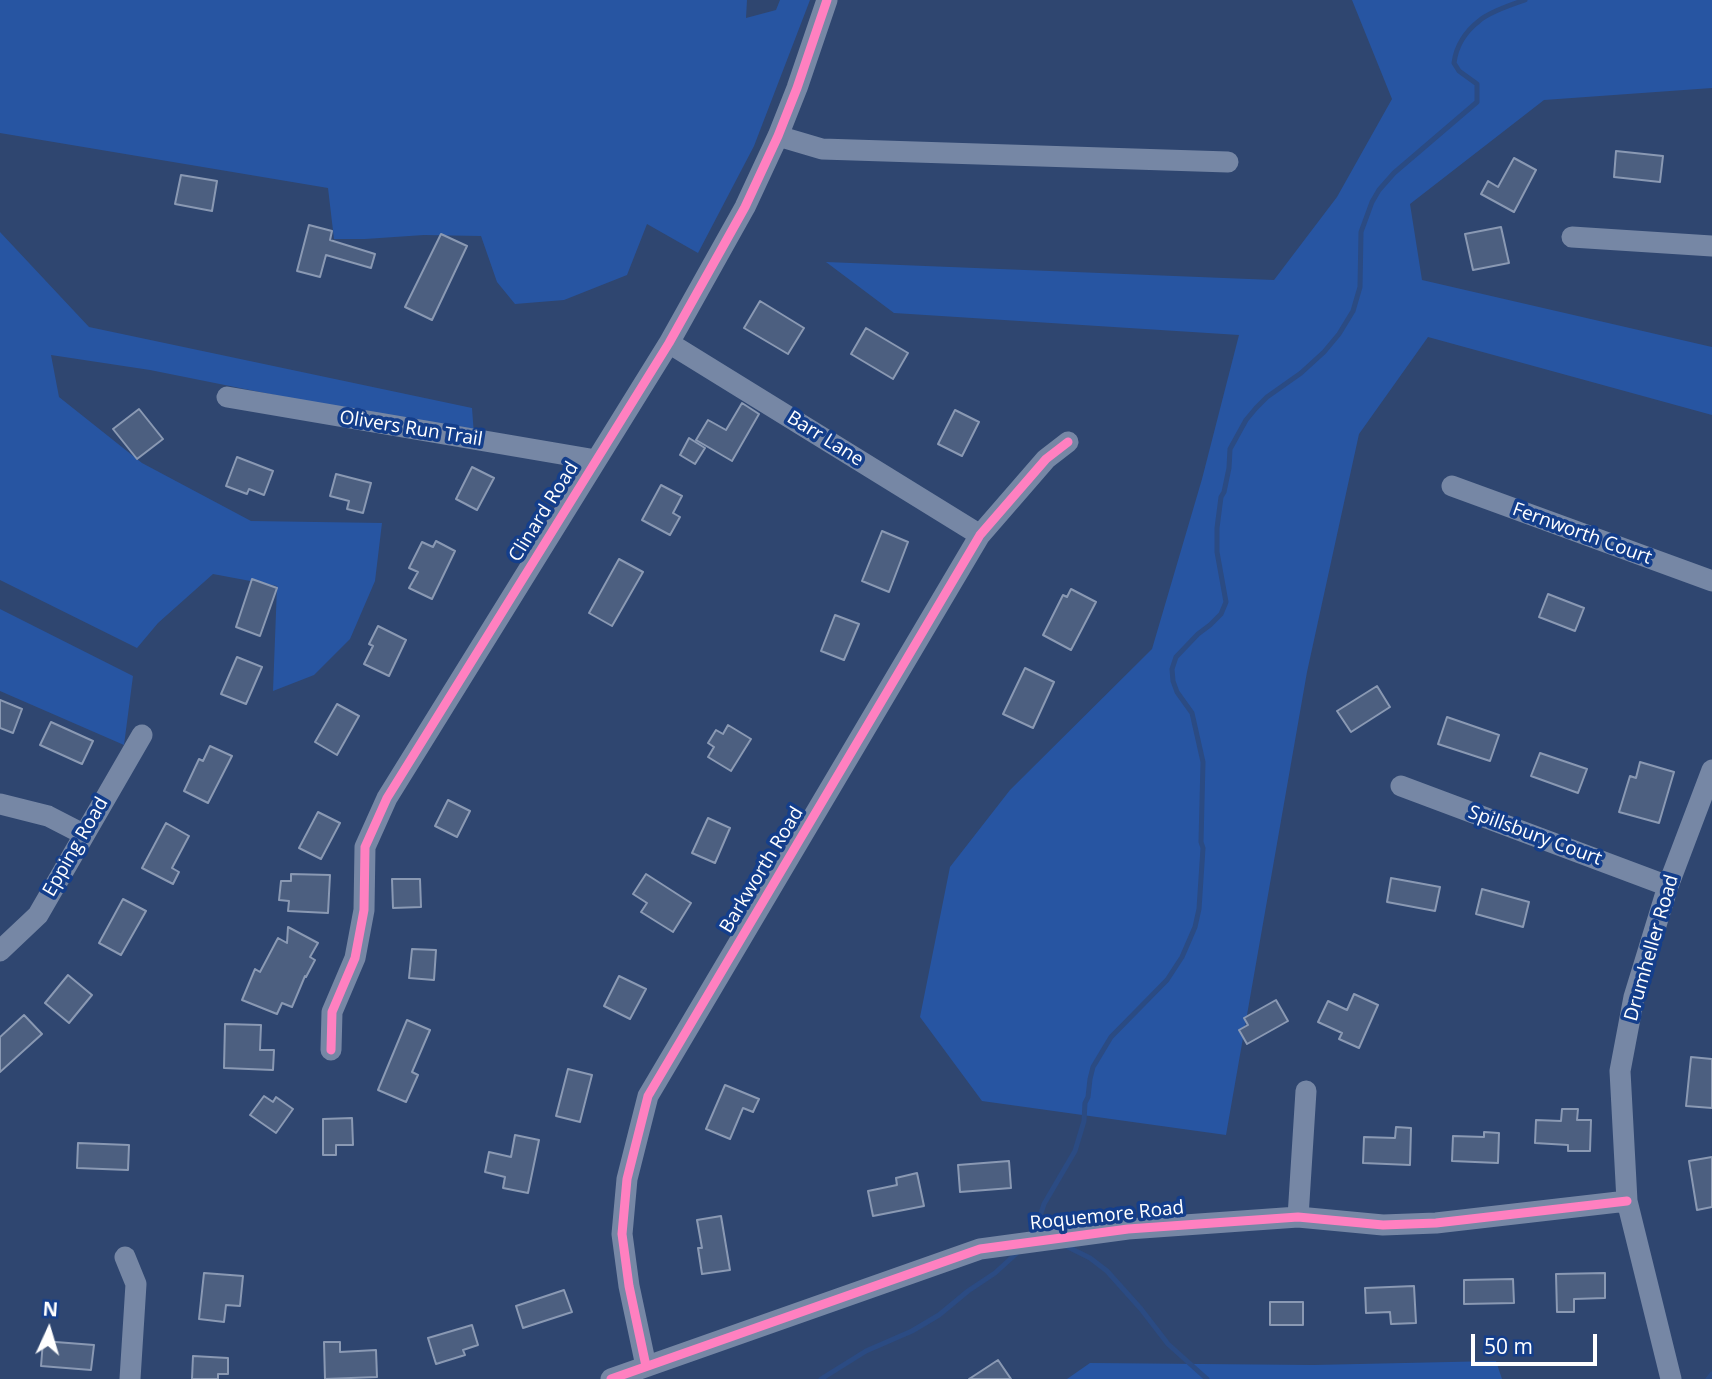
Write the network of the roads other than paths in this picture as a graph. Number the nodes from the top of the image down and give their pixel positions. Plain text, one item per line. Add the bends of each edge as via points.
1 (827, 0) edge
2 (778, 136) junction
3 (1228, 162) dead end
4 (1572, 237) dead end
5 (1712, 246) edge
6 (669, 343) junction
7 (227, 397) dead end
8 (1068, 442) dead end
9 (596, 460) junction
10 (1452, 486) dead end
11 (980, 535) junction
12 (1712, 581) edge
13 (142, 735) dead end
14 (1712, 770) edge
15 (1401, 786) dead end
16 (0, 804) edge
17 (83, 834) junction
18 (1668, 886) junction
19 (0, 951) edge
20 (331, 1050) dead end
21 (1306, 1091) dead end
22 (1627, 1200) junction
23 (1298, 1217) junction
24 (125, 1257) dead end
25 (646, 1366) junction
26 (130, 1379) edge
27 (611, 1379) edge
28 (1671, 1379) edge

1 - 2 street, Clinard Road
2 - 3 street via 822,149
2 - 6 street, Clinard Road via 745,207
4 - 5 street
6 - 9 street, Clinard Road
6 - 11 street, Barr Lane
7 - 9 street, Olivers Run Trail
8 - 11 street, Barkworth Road via 1046,459
9 - 20 street, Clinard Road via 387,798 365,847 364,910 355,958 332,1012
10 - 12 street, Fernworth Court
11 - 25 street, Barkworth Road via 648,1096 627,1179 622,1234
13 - 17 street, Epping Road
14 - 18 street, Drumheller Road
15 - 18 street, Spillsbury Court
16 - 17 street via 48,816
17 - 19 street, Epping Road via 38,915
18 - 22 street, Drumheller Road via 1634,997 1620,1071
21 - 23 street
22 - 23 street, Roquemore Road via 1436,1223 1383,1225
22 - 28 street, Drumheller Road
23 - 25 street, Roquemore Road via 1128,1229 980,1250
24 - 26 street via 136,1284
25 - 27 street, Roquemore Road

